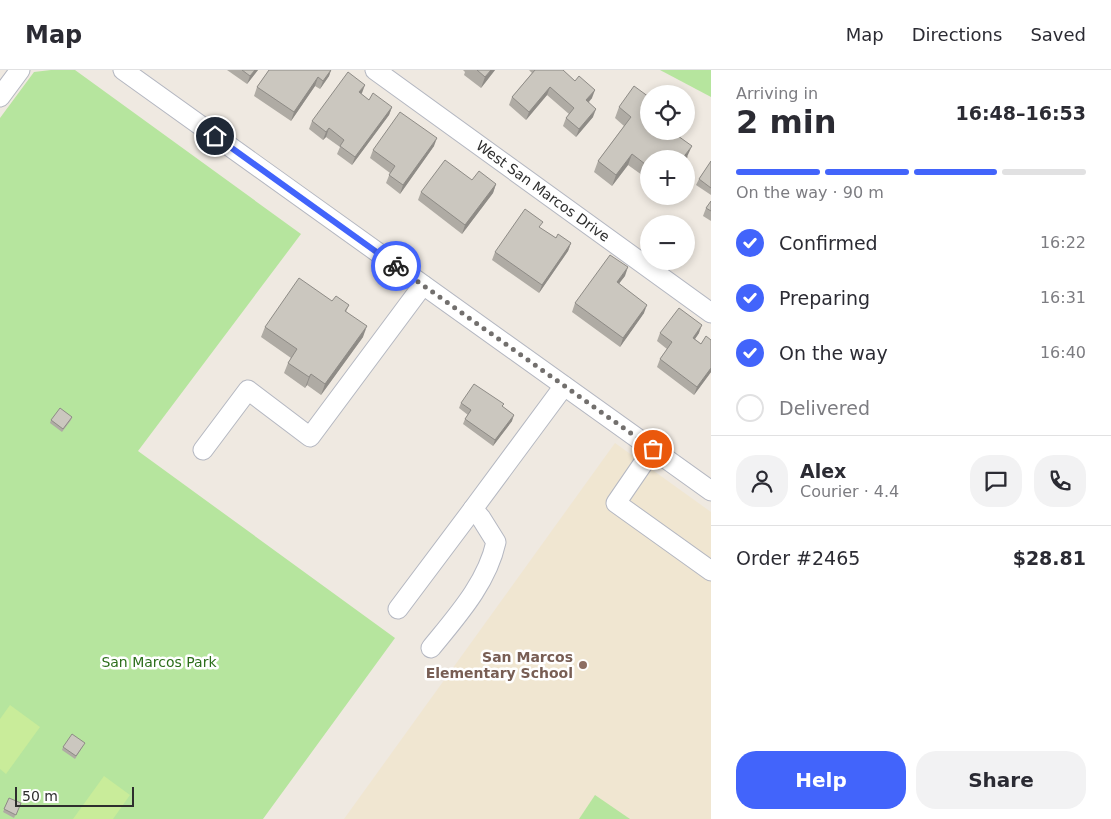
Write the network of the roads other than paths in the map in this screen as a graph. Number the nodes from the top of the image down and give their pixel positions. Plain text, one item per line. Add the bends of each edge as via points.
1 (20, 70) edge
2 (123, 70) edge
3 (375, 70) edge
4 (0, 97) edge
5 (423, 285) junction
6 (711, 313) edge
7 (564, 386) junction
8 (653, 449) junction
9 (203, 450) dead end
10 (711, 491) edge
11 (473, 508) junction
12 (711, 571) edge
13 (398, 609) dead end
14 (431, 648) dead end

1 - 4 street
2 - 5 street
3 - 6 street, West San Marcos Drive
5 - 7 street
5 - 9 street via 310,437 248,390
7 - 8 street
7 - 11 street
8 - 10 street
8 - 12 street via 616,503
11 - 13 street
11 - 14 street via 496,542 492,559 467,604

